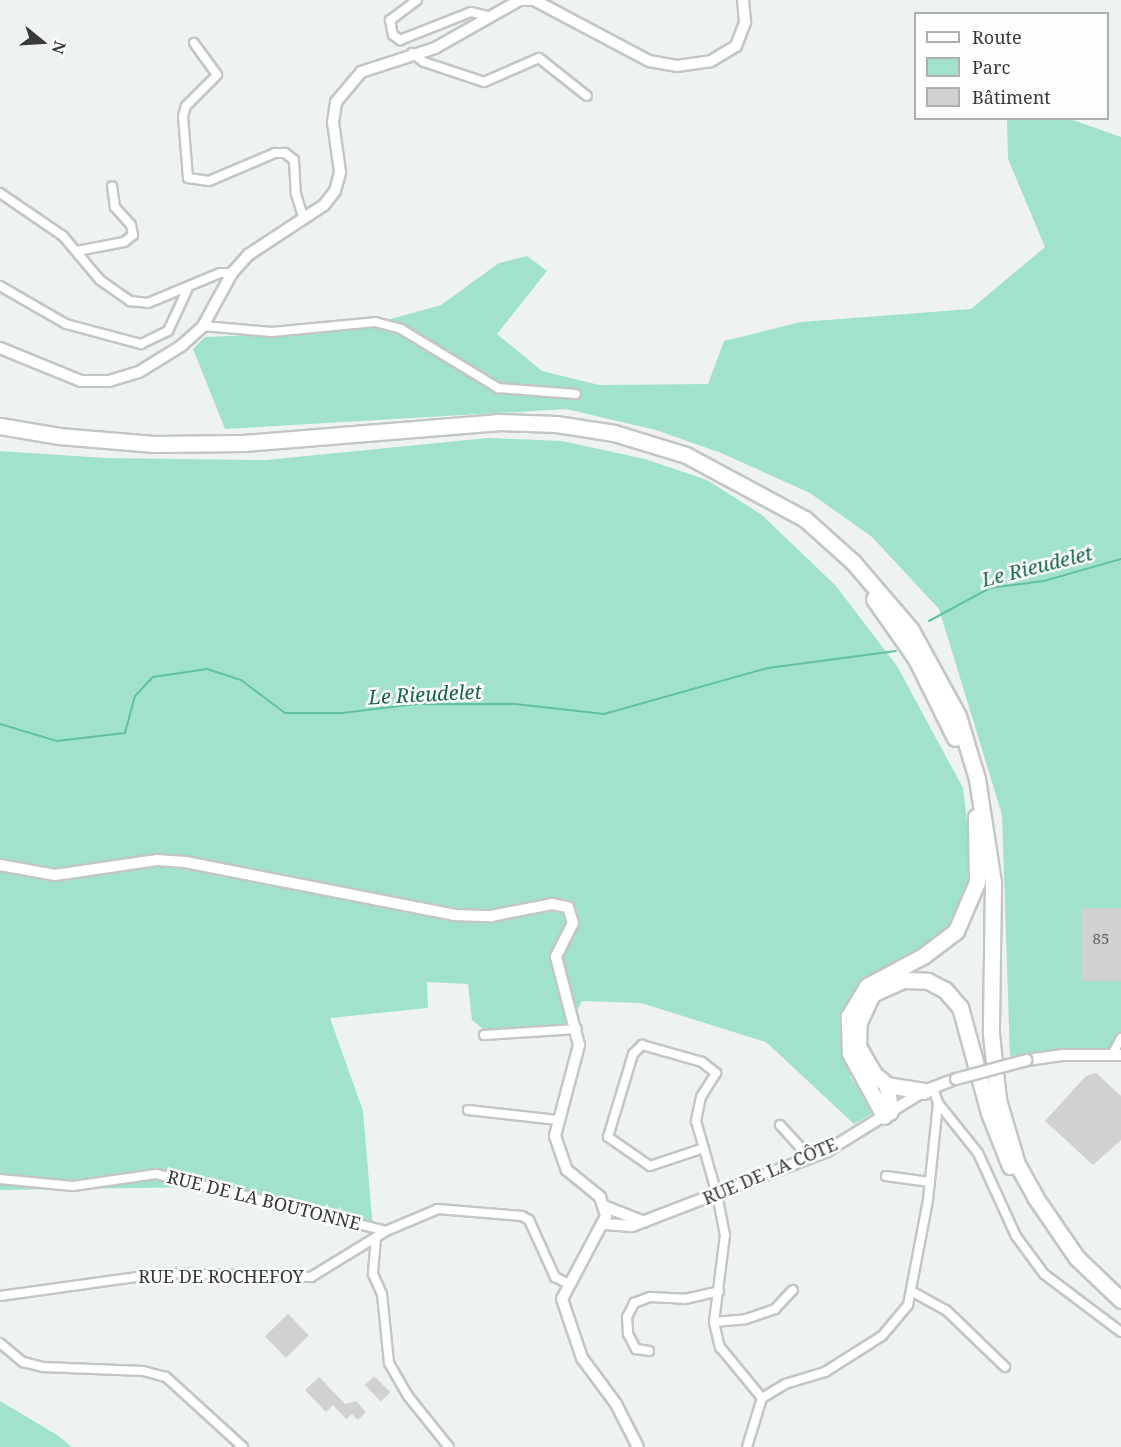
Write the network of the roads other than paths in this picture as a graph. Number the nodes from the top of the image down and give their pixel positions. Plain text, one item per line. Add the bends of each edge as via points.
1 (417, 0) edge
2 (743, 0) edge
3 (491, 17) junction
4 (194, 43) dead end
5 (412, 53) junction
6 (587, 96) dead end
7 (112, 186) dead end
8 (0, 193) edge
9 (303, 217) junction
10 (77, 251) junction
11 (232, 273) junction
12 (0, 286) edge
13 (187, 290) junction
14 (203, 326) junction
15 (0, 348) edge
16 (576, 394) dead end
17 (0, 426) edge
18 (0, 434) edge
19 (976, 808) junction
20 (0, 865) edge
21 (577, 1029) junction
22 (484, 1035) dead end
23 (1121, 1038) edge
24 (1117, 1054) edge
25 (887, 1085) junction
26 (929, 1089) junction
27 (938, 1103) junction
28 (468, 1110) dead end
29 (887, 1114) junction
30 (557, 1120) junction
31 (780, 1125) dead end
32 (704, 1148) junction
33 (810, 1158) junction
34 (886, 1176) dead end
35 (0, 1179) edge
36 (930, 1182) junction
37 (717, 1194) junction
38 (606, 1207) junction
39 (644, 1222) junction
40 (604, 1224) junction
41 (386, 1231) junction
42 (376, 1238) junction
43 (1077, 1258) junction
44 (567, 1283) junction
45 (793, 1290) dead end
46 (719, 1291) junction
47 (1121, 1291) edge
48 (913, 1292) junction
49 (0, 1296) edge
50 (1121, 1300) edge
51 (1121, 1308) edge
52 (714, 1322) junction
53 (1121, 1332) edge
54 (0, 1343) edge
55 (649, 1352) dead end
56 (1005, 1367) dead end
57 (762, 1398) junction
58 (243, 1447) edge
59 (449, 1447) edge
60 (638, 1447) edge
61 (747, 1447) edge

1 - 3 street via 390,20 393,35 400,40 471,12
2 - 3 street via 745,22 736,46 711,61 677,66 627,52 572,16 534,0 520,0
3 - 5 street via 450,41
4 - 9 street via 217,75 186,106 183,116 188,178 193,181 224,177 275,153 285,153 294,160
5 - 6 street via 424,62 484,82 539,58
5 - 9 street via 361,72 347,85 336,102 333,122 340,172 335,191
7 - 10 street via 115,207 131,225 133,236 124,242
8 - 10 street via 46,222
9 - 11 street via 275,233
10 - 13 street via 100,280 130,301 148,303
11 - 13 street via 220,273
11 - 14 street
12 - 13 street via 66,324 141,344 168,332
14 - 15 street via 162,360 108,381 81,381
14 - 16 street via 272,332 375,322 401,329 498,388
17 - 43 highway via 59,436 154,444 244,443 497,422 556,424 614,433 686,455 805,519 853,562 911,630 958,716 977,779 992,870 991,1034 998,1100 1017,1164
18 - 19 highway via 76,445 190,452 526,430 604,439 692,465 788,518 835,557 881,608 940,703
19 - 29 highway via 978,872 973,899 961,924 944,943 867,986 849,1016 850,1053
19 - 51 highway via 986,883 986,1033 1000,1125 1010,1156 1045,1224 1084,1273
20 - 21 street via 55,875 157,860 185,862 474,917 561,904 573,914 556,957
21 - 22 street
21 - 30 street via 578,1058
23 - 24 street
24 - 26 street, RUE DE LA CÔTE, bridge via 1027,1060
25 - 26 highway
25 - 29 highway
25 - 51 highway via 874,1074 858,1046 863,1008 884,986 904,980 928,981 945,990 965,1019 988,1113 1019,1186 1046,1232 1076,1270
26 - 27 street
26 - 29 street, RUE DE LA CÔTE
27 - 36 street
27 - 53 street via 978,1153 1016,1236 1044,1274
28 - 30 street
29 - 33 street, RUE DE LA CÔTE
30 - 38 street via 559,1156
31 - 33 street
32 - 32 street via 696,1121 701,1097 716,1073 702,1062 642,1045 633,1054 609,1137 650,1166
32 - 37 street
33 - 37 street, RUE DE LA CÔTE
34 - 36 street
35 - 41 street, RUE DE LA BOUTONNE via 73,1186 156,1174
36 - 48 street
37 - 39 street, RUE DE LA CÔTE
37 - 46 street via 725,1234
38 - 39 street
38 - 40 street
39 - 40 street, RUE DE LA CÔTE
40 - 44 street
41 - 42 street, RUE DE ROCHEFOY
41 - 44 street, RUE DE ROCHEFOY via 438,1209 522,1216 529,1220 555,1277
42 - 49 street, RUE DE ROCHEFOY via 311,1277 166,1273
42 - 59 street via 372,1267 385,1312 389,1363 408,1396
43 - 47 highway
43 - 50 highway
44 - 60 street via 562,1299 575,1343
45 - 52 street via 775,1309 746,1319
46 - 52 street
46 - 55 street via 685,1299 650,1297 634,1303 627,1317 628,1334 636,1349
48 - 56 street via 946,1311
48 - 57 street via 882,1336 825,1372 785,1384
52 - 57 street via 720,1347
54 - 58 street via 23,1362 43,1367 166,1377
57 - 61 street

